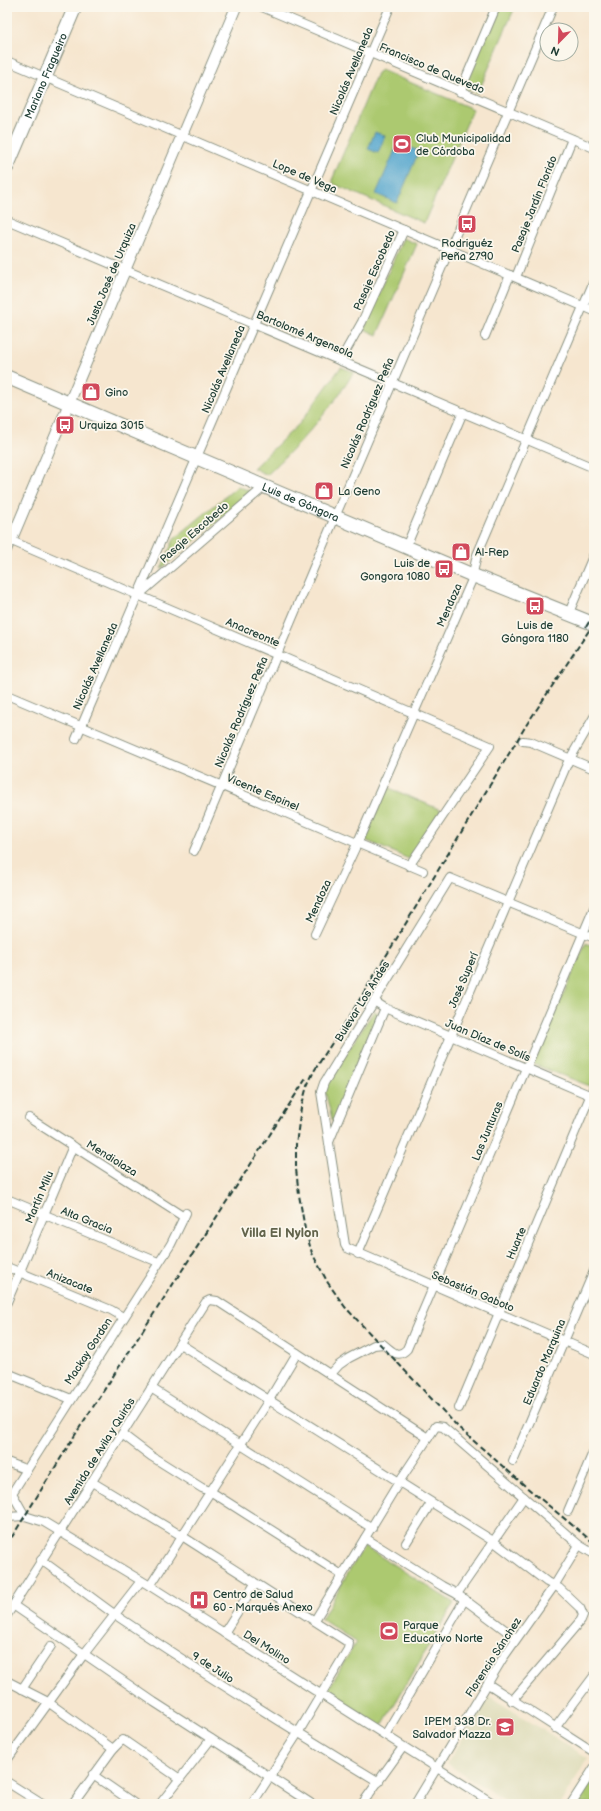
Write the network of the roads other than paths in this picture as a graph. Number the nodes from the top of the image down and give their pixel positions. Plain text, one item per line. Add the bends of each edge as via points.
1 (75, 7) edge
2 (236, 7) edge
3 (262, 7) edge
4 (390, 7) edge
5 (496, 7) edge
6 (553, 7) edge
7 (370, 54) junction
8 (7, 61) edge
9 (45, 77) junction
10 (460, 92) junction
11 (509, 112) junction
12 (182, 136) junction
13 (572, 139) junction
14 (594, 148) edge
15 (7, 167) edge
16 (312, 191) junction
17 (7, 220) edge
18 (404, 230) junction
19 (450, 249) junction
20 (126, 270) junction
21 (513, 276) junction
22 (594, 281) edge
23 (583, 306) junction
24 (594, 311) edge
25 (254, 324) junction
26 (485, 336) dead end
27 (340, 361) junction
28 (7, 377) edge
29 (392, 383) junction
30 (69, 404) junction
31 (463, 412) junction
32 (526, 439) junction
33 (197, 458) junction
34 (594, 468) edge
35 (264, 487) junction
36 (335, 517) junction
37 (8, 543) edge
38 (406, 547) junction
39 (594, 554) edge
40 (472, 575) junction
41 (139, 595) junction
42 (568, 615) junction
43 (594, 624) edge
44 (277, 655) junction
45 (7, 695) edge
46 (414, 713) junction
47 (594, 717) edge
48 (81, 727) junction
49 (76, 739) dead end
50 (523, 741) dead end
51 (569, 759) junction
52 (594, 769) edge
53 (222, 786) junction
54 (357, 844) junction
55 (194, 851) dead end
56 (409, 866) junction
57 (423, 871) dead end
58 (508, 902) junction
59 (594, 908) edge
60 (583, 933) junction
61 (315, 934) dead end
62 (594, 938) edge
63 (374, 1002) junction
64 (385, 1008) junction
65 (451, 1036) junction
66 (525, 1068) junction
67 (593, 1093) edge
68 (29, 1118) dead end
69 (329, 1142) junction
70 (73, 1146) junction
71 (7, 1199) edge
72 (44, 1214) junction
73 (185, 1215) joint
74 (345, 1245) joint
75 (358, 1254) junction
76 (158, 1262) junction
77 (7, 1267) edge
78 (594, 1271) edge
79 (19, 1272) junction
80 (434, 1286) junction
81 (7, 1302) edge
82 (498, 1314) junction
83 (124, 1317) junction
84 (564, 1342) junction
85 (180, 1344) junction
86 (297, 1353) junction
87 (594, 1354) edge
88 (7, 1373) edge
89 (330, 1375) junction
90 (151, 1388) junction
91 (71, 1399) junction
92 (269, 1400) junction
93 (459, 1408) dead end
94 (122, 1434) junction
95 (428, 1438) junction
96 (240, 1445) junction
97 (594, 1450) edge
98 (513, 1461) dead end
99 (7, 1462) edge
100 (27, 1470) junction
101 (92, 1482) junction
102 (399, 1482) junction
103 (210, 1491) junction
104 (12, 1493) junction
105 (524, 1497) junction
106 (7, 1501) edge
107 (432, 1503) junction
108 (568, 1510) dead end
109 (25, 1516) junction
110 (7, 1517) edge
111 (372, 1528) junction
112 (60, 1532) junction
113 (182, 1536) junction
114 (365, 1538) junction
115 (493, 1541) junction
116 (406, 1543) dead end
117 (579, 1545) junction
118 (594, 1554) edge
119 (41, 1560) junction
120 (342, 1575) junction
121 (141, 1581) junction
122 (255, 1584) junction
123 (150, 1586) junction
124 (554, 1586) junction
125 (457, 1594) junction
126 (465, 1599) junction
127 (13, 1605) junction
128 (115, 1614) junction
129 (7, 1615) edge
130 (315, 1620) junction
131 (224, 1633) junction
132 (516, 1638) junction
133 (51, 1646) dead end
134 (84, 1654) junction
135 (594, 1676) edge
136 (7, 1681) edge
137 (488, 1684) junction
138 (22, 1689) junction
139 (321, 1694) junction
140 (512, 1701) junction
141 (48, 1702) junction
142 (554, 1728) junction
143 (298, 1733) junction
144 (385, 1735) junction
145 (212, 1739) junction
146 (403, 1746) junction
147 (112, 1749) junction
148 (594, 1752) edge
149 (7, 1760) edge
150 (438, 1767) junction
151 (594, 1768) edge
152 (93, 1775) junction
153 (270, 1776) junction
154 (180, 1779) junction
155 (7, 1782) edge
156 (379, 1782) junction
157 (42, 1804) edge
158 (73, 1804) edge
159 (135, 1804) edge
160 (160, 1804) edge
161 (252, 1804) edge
162 (312, 1804) edge
163 (362, 1804) edge
164 (415, 1804) edge
165 (494, 1804) edge
166 (571, 1804) edge

1 - 9 main road, Mariano Fragueiro
2 - 12 street, Justo José de Urquiza
3 - 7 street, Francisco de Quevedo
4 - 7 street, Nicolás Avellaneda
5 - 10 street
6 - 11 street, Nicolás Rodríguez Peña
7 - 10 street, Francisco de Quevedo
7 - 16 street, Nicolás Avellaneda
8 - 9 street, Lope de Vega
9 - 12 street, Lope de Vega
9 - 15 main road, Mariano Fragueiro
10 - 11 street, Francisco de Quevedo
11 - 13 street, Francisco de Quevedo
11 - 19 street, Nicolás Rodríguez Peña
12 - 16 street, Lope de Vega
12 - 20 street, Justo José de Urquiza
13 - 14 street, Francisco de Quevedo
13 - 21 street, Pasaje Jardín Florido
16 - 18 street, Lope de Vega
16 - 25 street, Nicolás Avellaneda
17 - 20 street, Bartolomé Argensola
18 - 19 street, Lope de Vega
18 - 27 street, Pasaje Escobedo via 362,322
19 - 21 street, Lope de Vega
19 - 29 street, Nicolás Rodríguez Peña
20 - 25 street, Bartolomé Argensola
20 - 30 street, Justo José de Urquiza
21 - 23 street, Lope de Vega
21 - 26 street, Pasaje Jardín Florido
22 - 23 street, Mendoza
23 - 24 street, Lope de Vega
23 - 32 street, Mendoza
25 - 27 street, Bartolomé Argensola
25 - 33 street, Nicolás Avellaneda
27 - 29 street, Bartolomé Argensola
28 - 30 main road, Luis de Góngora
29 - 31 street, Bartolomé Argensola
29 - 36 street, Nicolás Rodríguez Peña
30 - 33 main road, Luis de Góngora
30 - 37 street, Justo José de Urquiza
31 - 32 street, Bartolomé Argensola
31 - 38 street
32 - 34 street, Bartolomé Argensola
32 - 40 street, Mendoza via 477,555
33 - 35 main road, Luis de Góngora
33 - 41 street, Nicolás Avellaneda
35 - 36 main road, Luis de Góngora
35 - 41 street, Pasaje Escobedo
36 - 38 main road, Luis de Góngora
36 - 44 street, Nicolás Rodríguez Peña
37 - 41 street, Anacreonte
38 - 40 main road, Luis de Góngora
39 - 42 street
40 - 42 main road, Luis de Góngora
40 - 46 street, Mendoza
41 - 44 street, Anacreonte
41 - 48 street, Nicolás Avellaneda
42 - 43 main road, Luis de Góngora
44 - 46 street, Anacreonte
44 - 53 street, Nicolás Rodríguez Peña
45 - 48 street, Vicente Espinel
46 - 54 street, Mendoza
46 - 56 street, Anacreonte via 490,746
47 - 51 street, José Superí
48 - 49 street, Nicolás Avellaneda
48 - 53 street, Vicente Espinel
50 - 51 street
51 - 52 street
51 - 58 street, José Superí
53 - 54 street, Vicente Espinel
53 - 55 street, Nicolás Rodríguez Peña
54 - 56 street, Vicente Espinel
54 - 61 street, Mendoza
56 - 57 street, Vicente Espinel
58 - 60 street
58 - 63 street, Bulevar Los Andes via 450,878
58 - 65 street, José Superí
59 - 60 street, Las Junturas
60 - 62 street
60 - 66 street, Las Junturas
63 - 64 street, Juan Díaz de Solís
63 - 69 street, Bulevar Los Andes via 322,1087
64 - 65 street, Juan Díaz de Solís
64 - 69 street
65 - 66 street, Juan Díaz de Solís
65 - 75 street, José Superí
66 - 67 street, Juan Díaz de Solís
66 - 80 street, Las Junturas
67 - 82 street, Huarte
68 - 70 street, Mendiolaza
69 - 74 street, Bulevar Los Andes
70 - 72 street, Martín Milu
70 - 73 street, Mendiolaza
71 - 72 street, Alta Gracia
72 - 76 street, Alta Gracia
72 - 79 street, Martín Milu
73 - 76 street, Mackay Gordon via 171,1244
74 - 75 street, Sebastián Gaboto
75 - 80 street, Sebastián Gaboto
76 - 83 street, Mackay Gordon
77 - 79 street, Anizacate
78 - 84 street, Eduardo Marquina
79 - 81 street, Martín Milu
79 - 83 street, Anizacate
80 - 82 street, Sebastián Gaboto
80 - 89 street, Las Junturas via 403,1353 394,1353 383,1344 374,1345 344,1361
82 - 84 street, Sebastián Gaboto
82 - 93 street, Huarte
83 - 91 street, Mackay Gordon
84 - 87 street, Sebastián Gaboto
84 - 98 street, Eduardo Marquina
85 - 86 street, Avenida de Avila y Quirós via 206,1302 210,1300 216,1301
85 - 90 street, Avenida de Avila y Quirós
85 - 92 street
86 - 89 street
86 - 92 street
88 - 91 street
89 - 95 street
90 - 94 street, Avenida de Avila y Quirós
90 - 96 street
91 - 100 street, Mackay Gordon
92 - 96 street
92 - 102 street
94 - 101 street, Avenida de Avila y Quirós
94 - 103 street via 151,1456
95 - 102 street
95 - 105 street via 436,1426 443,1427
96 - 103 street
96 - 111 street
97 - 108 street
99 - 100 street
100 - 104 street, Mackay Gordon
101 - 112 street, Avenida de Avila y Quirós
101 - 113 street
102 - 107 street
102 - 111 street
103 - 113 street
103 - 120 street
104 - 106 street, Mackay Gordon
104 - 109 street
105 - 115 street
105 - 117 street
107 - 115 street
107 - 116 street
109 - 110 street, Del Molino
109 - 112 street, Del Molino via 44,1522
111 - 114 street
112 - 119 street, Avenida de Avila y Quirós
112 - 121 street, Del Molino
113 - 122 street
113 - 123 street
114 - 120 street
114 - 125 street
115 - 124 street
115 - 125 street
117 - 118 street
117 - 124 street, Florencio Sánchez
119 - 127 street, Avenida de Avila y Quirós
119 - 128 street, 9 de Julio
120 - 130 street
121 - 123 street, Del Molino
121 - 128 street
122 - 130 street
122 - 131 street
123 - 131 street, Del Molino
124 - 132 street, Florencio Sánchez
124 - 140 street via 580,1608 583,1618
125 - 126 street
126 - 132 street
126 - 144 street
127 - 129 street, Avenida de Avila y Quirós
127 - 134 street
128 - 134 street
128 - 143 street, 9 de Julio via 218,1684
130 - 139 street via 349,1643 348,1649
131 - 139 street, Del Molino
132 - 137 street, Florencio Sánchez
133 - 138 street
134 - 141 street
134 - 145 street
135 - 142 street
136 - 138 street
137 - 140 street
137 - 150 street, Florencio Sánchez
138 - 141 street
139 - 143 street
139 - 144 street, Del Molino
140 - 142 street
141 - 147 street
141 - 149 street
142 - 148 street
143 - 153 street
143 - 156 street, 9 de Julio
144 - 146 street, Del Molino
145 - 153 street
145 - 154 street
146 - 150 street, Del Molino
146 - 156 street
147 - 152 street
147 - 154 street via 118,1742 125,1741
150 - 164 street, Florencio Sánchez
150 - 165 street, Del Molino
151 - 166 street
152 - 158 street
152 - 159 street
153 - 161 street
153 - 162 street
154 - 160 street
155 - 157 street
156 - 163 street

